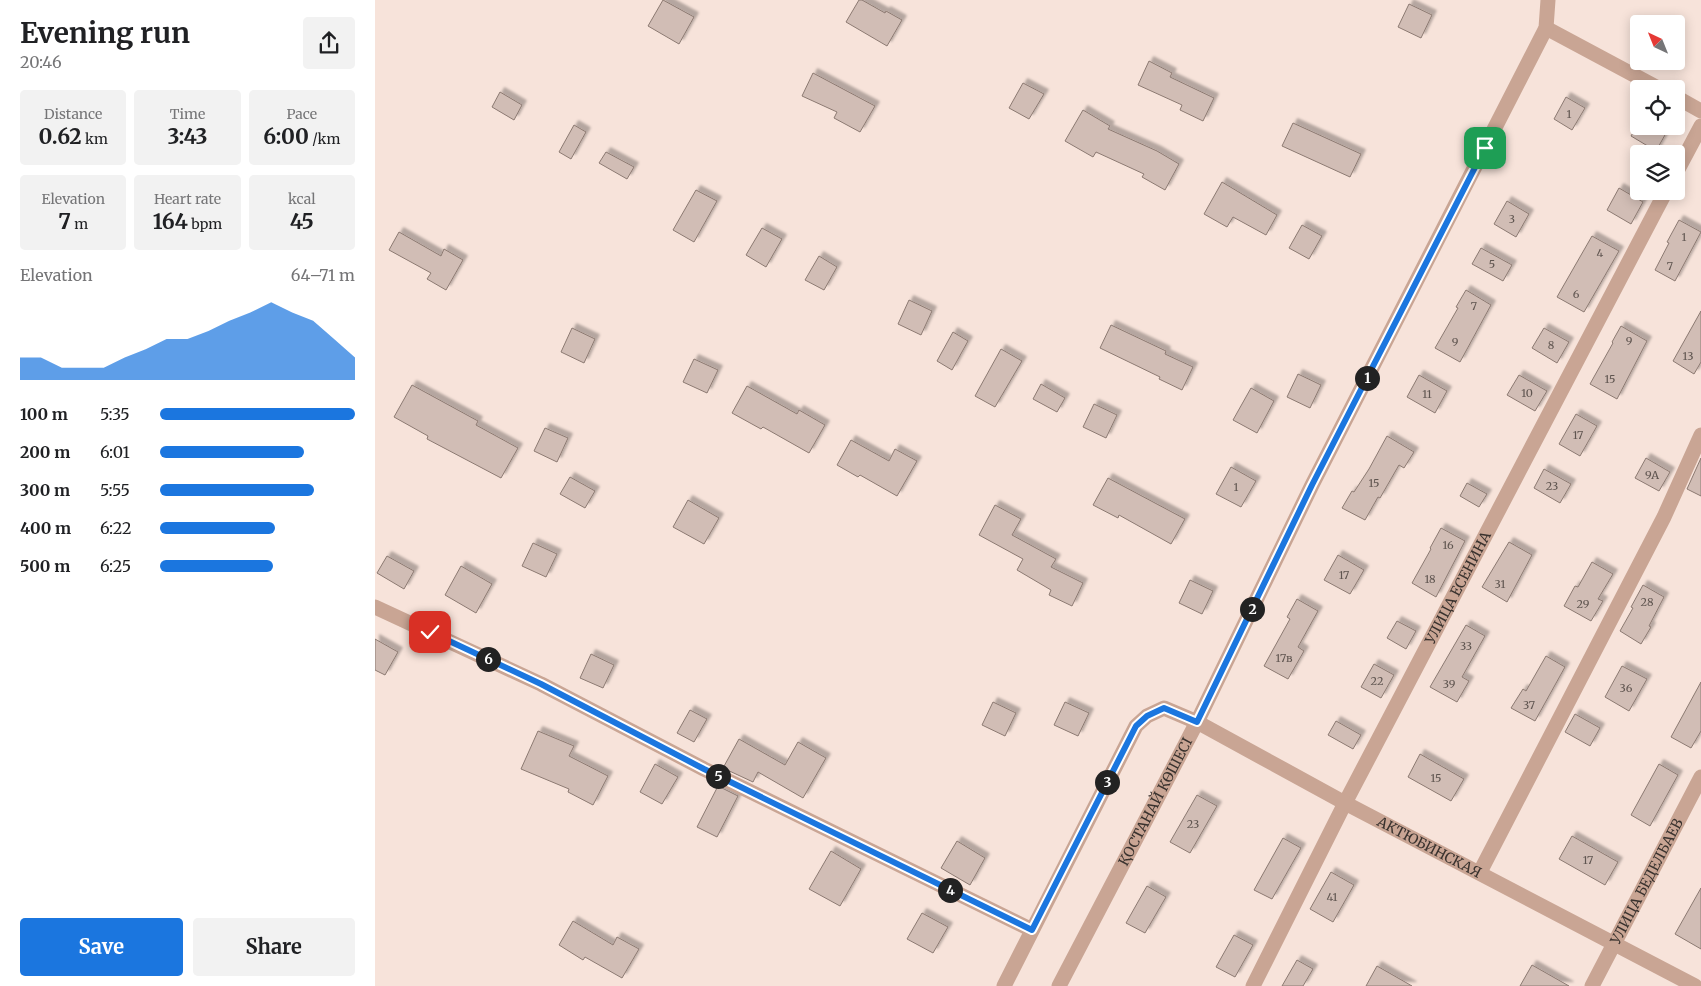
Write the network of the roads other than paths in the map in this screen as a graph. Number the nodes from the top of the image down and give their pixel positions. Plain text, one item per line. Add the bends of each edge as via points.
1 (1547, 0) edge
2 (1546, 28) junction
3 (1643, 80) edge
4 (1685, 102) edge
5 (1701, 110) edge
6 (1701, 126) edge
7 (1685, 156) edge
8 (1661, 200) edge
9 (1701, 436) edge
10 (375, 607) edge
11 (1197, 722) junction
12 (1701, 777) edge
13 (1345, 803) junction
14 (1480, 872) junction
15 (1032, 930) junction
16 (1615, 944) junction
17 (1003, 986) edge
18 (1059, 986) edge
19 (1253, 986) edge
20 (1592, 986) edge
21 (1695, 986) edge

1 - 2 street
2 - 3 street
2 - 11 street, ҚОСТАНАЙ КӨШЕСІ via 1312,485
4 - 5 street
6 - 7 street
8 - 13 street, УЛИЦА ЕСЕНИНА
9 - 14 street via 1664,517
10 - 15 street via 541,684 704,769
11 - 13 street, АКТЮБИНСКАЯ
11 - 15 street, АКТЮБИНСКАЯ via 1164,708 1136,726
11 - 18 street, ҚОСТАНАЙ КӨШЕСІ
12 - 16 street, УЛИЦА БЕДЕЛБАЕВ
13 - 14 street, АКТЮБИНСКАЯ
13 - 19 street, УЛИЦА ЕСЕНИНА
14 - 16 street, АКТЮБИНСКАЯ
15 - 17 street
16 - 20 street, УЛИЦА БЕДЕЛБАЕВ
16 - 21 street, АКТЮБИНСКАЯ

